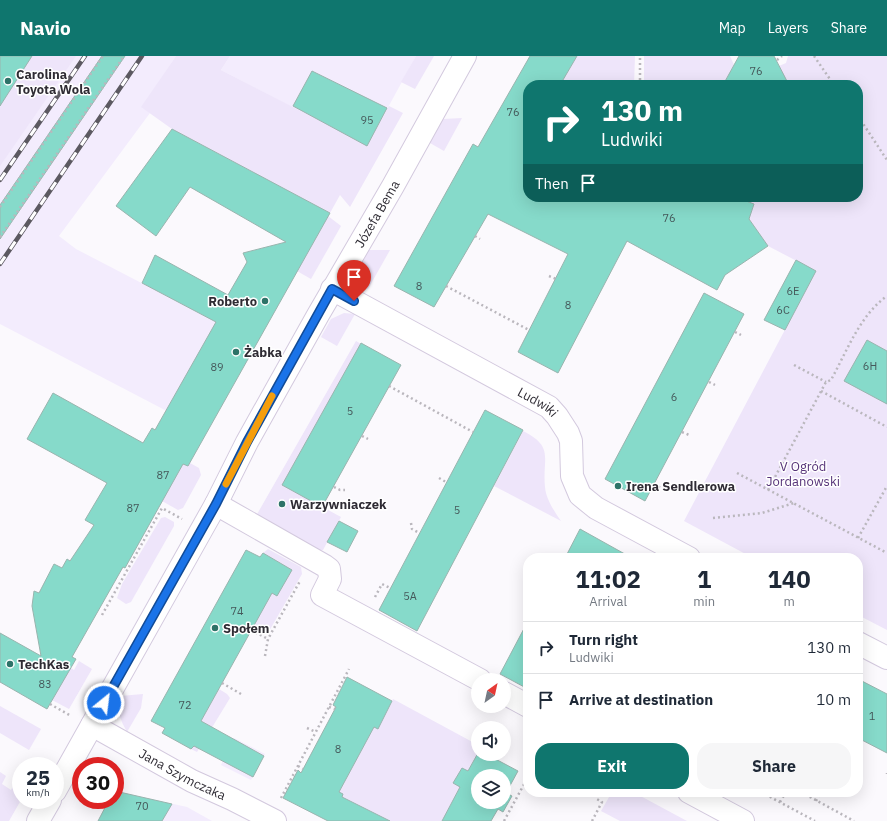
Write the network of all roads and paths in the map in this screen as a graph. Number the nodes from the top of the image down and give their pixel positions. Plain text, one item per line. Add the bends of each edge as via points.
1 (103, 56) edge
2 (124, 56) edge
3 (465, 56) edge
4 (640, 56) edge
5 (782, 56) edge
6 (814, 56) edge
7 (777, 60) dead end
8 (640, 80) edge
9 (831, 80) edge
10 (863, 124) edge
11 (887, 160) edge
12 (0, 207) edge
13 (475, 236) dead end
14 (0, 237) edge
15 (480, 239) dead end
16 (549, 276) dead end
17 (556, 279) dead end
18 (446, 286) dead end
19 (332, 289) junction
20 (887, 296) edge
21 (529, 330) dead end
22 (735, 332) dead end
23 (741, 336) dead end
24 (794, 365) dead end
25 (708, 382) dead end
26 (826, 382) junction
27 (715, 385) dead end
28 (389, 386) dead end
29 (821, 391) junction
30 (887, 427) edge
31 (473, 432) dead end
32 (682, 432) dead end
33 (689, 435) dead end
34 (362, 436) dead end
35 (368, 439) dead end
36 (737, 472) dead end
37 (439, 478) dead end
38 (446, 482) dead end
39 (654, 484) dead end
40 (334, 486) dead end
41 (887, 486) edge
42 (661, 488) dead end
43 (346, 490) dead end
44 (768, 490) junction
45 (794, 503) junction
46 (216, 504) junction
47 (713, 518) dead end
48 (182, 519) dead end
49 (411, 524) dead end
50 (420, 533) dead end
51 (858, 538) junction
52 (680, 553) edge
53 (887, 553) edge
54 (299, 584) dead end
55 (102, 615) dead end
56 (251, 630) dead end
57 (268, 639) junction
58 (863, 646) edge
59 (265, 656) dead end
60 (887, 658) edge
61 (349, 669) dead end
62 (471, 675) edge
63 (222, 683) dead end
64 (241, 694) dead end
65 (511, 697) edge
66 (523, 703) edge
67 (50, 704) dead end
68 (329, 706) junction
69 (335, 709) dead end
70 (71, 716) dead end
71 (92, 725) junction
72 (307, 728) dead end
73 (316, 732) junction
74 (298, 766) junction
75 (303, 769) dead end
76 (64, 775) edge
77 (523, 786) edge
78 (698, 797) edge
79 (770, 797) edge
80 (783, 797) edge
81 (809, 797) edge
82 (818, 797) edge
83 (595, 798) dead end
84 (280, 800) dead end
85 (816, 801) junction
86 (780, 802) junction
87 (512, 806) joint
88 (45, 809) edge
89 (38, 821) edge
90 (275, 821) edge
91 (504, 821) edge
92 (592, 821) edge
93 (743, 821) edge
94 (815, 821) edge
95 (854, 821) edge

1 - 12 path
2 - 14 path
3 - 19 street, Józefa Bema
4 - 8 path
5 - 7 path
6 - 9 path
10 - 11 path
13 - 15 path
16 - 17 path
18 - 21 path
19 - 46 street, Józefa Bema via 247,442
19 - 52 street, Ludwiki via 549,407 571,441 572,476 580,495 596,508
20 - 26 path via 868,314 831,380
22 - 23 path
24 - 26 path
25 - 27 path
26 - 29 path
28 - 31 path
29 - 30 path
29 - 44 path
32 - 33 path
34 - 35 path
36 - 44 path
37 - 38 path
39 - 42 path
40 - 43 path
41 - 51 path
44 - 45 path
45 - 47 path via 762,513
45 - 51 path
46 - 62 street via 329,569 330,579 322,595
46 - 71 street, Józefa Bema
48 - 55 path via 162,508
49 - 50 path via 412,529
51 - 53 path
54 - 57 path
56 - 57 path
57 - 59 path
58 - 60 street
61 - 68 path
63 - 64 path
65 - 66 street
67 - 70 path
68 - 69 path
68 - 73 path
71 - 76 street, Józefa Bema
71 - 90 street, Jana Szymczaka via 192,781
72 - 73 path
73 - 74 path
74 - 75 path
74 - 84 path
77 - 87 path
78 - 93 street
79 - 86 path
80 - 86 path
81 - 85 path
82 - 85 path
83 - 92 path via 602,802
85 - 95 path
86 - 94 path
87 - 91 path
88 - 89 street

